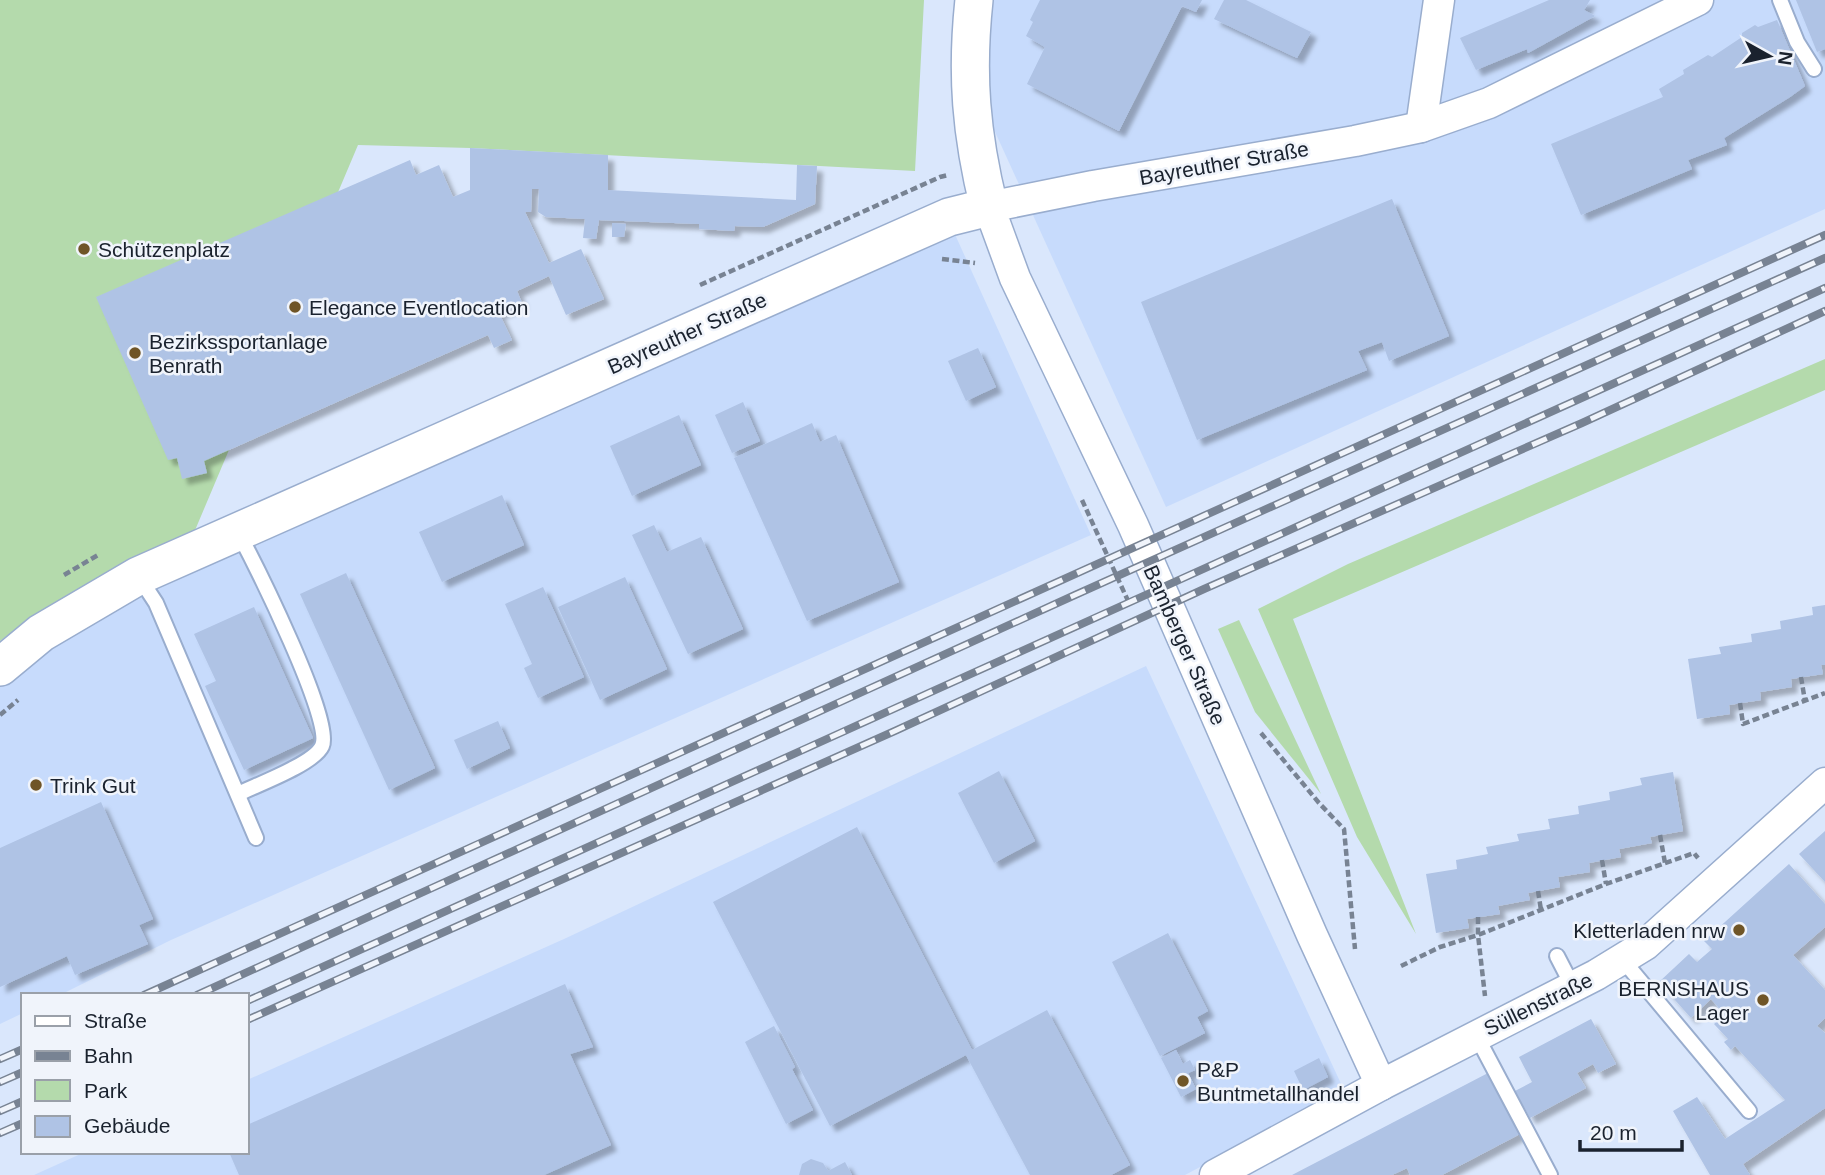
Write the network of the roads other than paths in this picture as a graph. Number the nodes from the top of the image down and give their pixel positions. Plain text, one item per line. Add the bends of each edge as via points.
1 (974, 0) edge
2 (1438, 0) edge
3 (1698, 0) edge
4 (1780, 0) edge
5 (1814, 69) dead end
6 (1421, 127) junction
7 (989, 207) junction
8 (238, 532) junction
9 (138, 576) junction
10 (0, 667) edge
11 (1825, 783) edge
12 (238, 794) junction
13 (256, 838) dead end
14 (1557, 956) dead end
15 (1622, 959) junction
16 (1573, 987) junction
17 (1476, 1035) junction
18 (1381, 1085) junction
19 (1749, 1111) dead end
20 (1215, 1175) edge
21 (1550, 1175) edge

1 - 7 street via 969,90
2 - 6 street
3 - 6 street, Bayreuther Straße via 1489,103
4 - 5 lane
6 - 7 street, Bayreuther Straße
7 - 8 street, Bayreuther Straße via 949,217
7 - 18 street, Bamberger Straße via 1016,278 1133,525
8 - 9 street, Bayreuther Straße
8 - 12 lane via 282,623 321,718 324,737 316,754
9 - 10 street, Bayreuther Straße via 41,633
9 - 12 lane via 156,603
11 - 15 street, Süllenstraße via 1645,945
12 - 13 lane
14 - 16 lane
15 - 16 street, Süllenstraße
15 - 19 lane
16 - 17 street, Süllenstraße
17 - 18 street, Süllenstraße
17 - 21 lane
18 - 20 street, Süllenstraße

